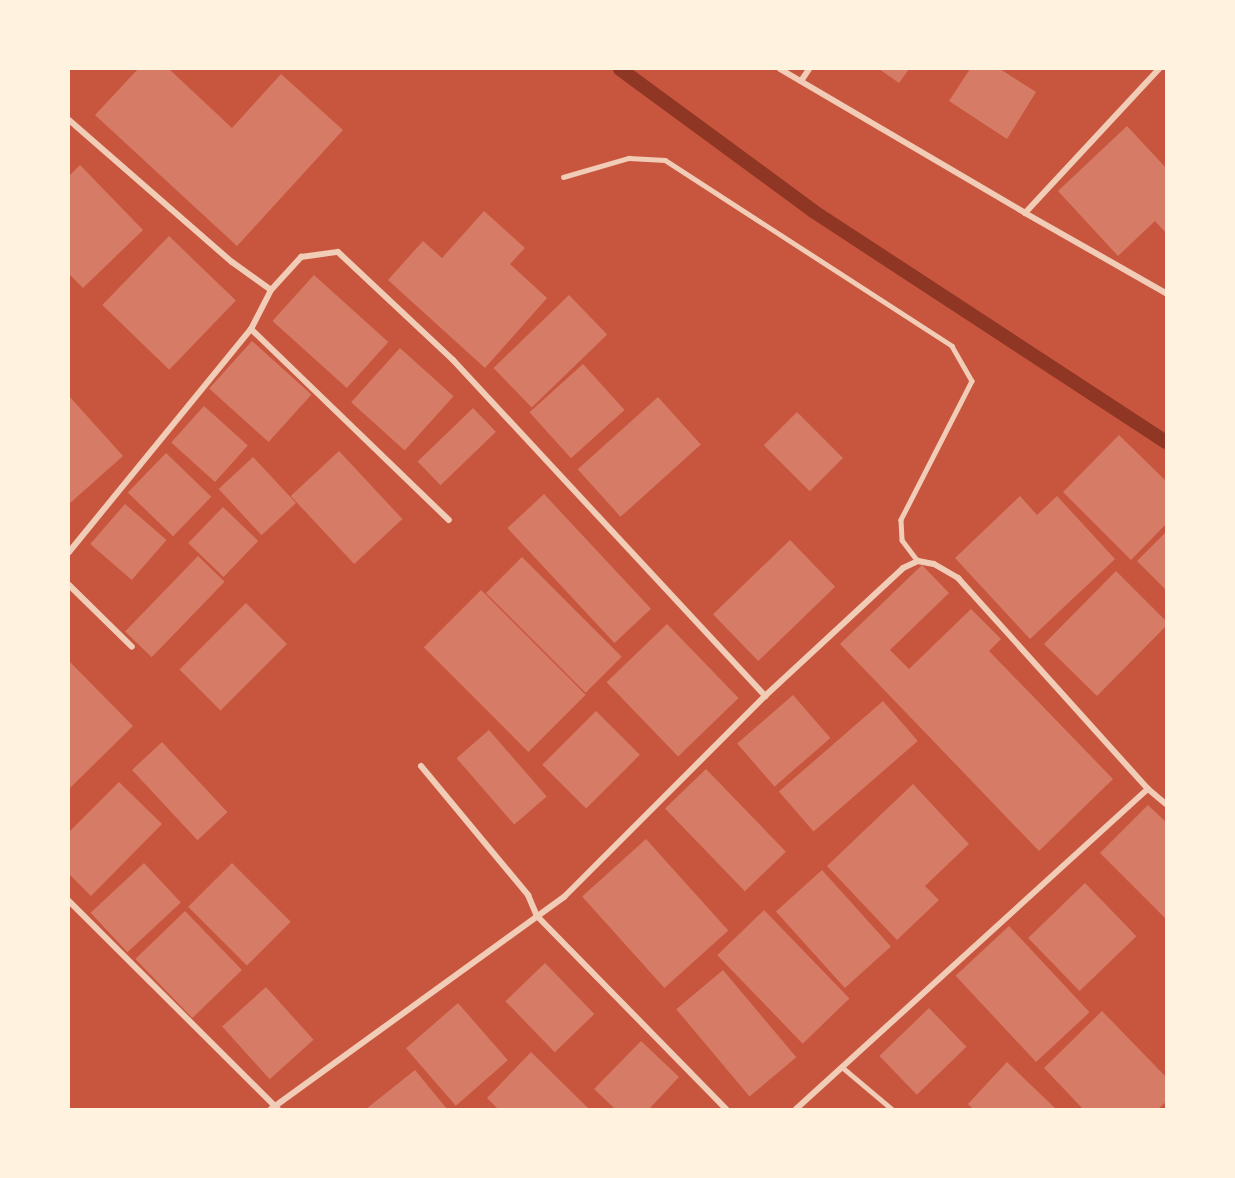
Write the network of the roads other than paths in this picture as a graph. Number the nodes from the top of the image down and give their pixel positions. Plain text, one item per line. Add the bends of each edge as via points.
1 (780, 69) edge
2 (809, 69) edge
3 (1159, 69) edge
4 (801, 81) junction
5 (69, 120) edge
6 (563, 177) dead end
7 (1025, 213) junction
8 (271, 290) junction
9 (1166, 293) edge
10 (250, 329) junction
11 (449, 520) dead end
12 (69, 552) edge
13 (918, 561) junction
14 (69, 585) edge
15 (132, 647) dead end
16 (765, 696) junction
17 (421, 766) dead end
18 (1148, 789) junction
19 (1166, 804) edge
20 (69, 901) edge
21 (537, 916) junction
22 (842, 1067) junction
23 (275, 1108) edge
24 (726, 1109) edge
25 (796, 1109) edge
26 (892, 1109) edge

1 - 4 street
2 - 4 street
3 - 7 street
4 - 7 street
5 - 8 street via 232,262
6 - 13 lane via 629,158 665,160 952,346 972,381 902,520 902,540
7 - 9 street
8 - 10 street
8 - 16 street via 302,256 338,252 453,360
10 - 11 street
10 - 12 street
13 - 16 street via 903,567
13 - 18 street via 934,564 957,578
14 - 15 street
16 - 21 street via 564,897
17 - 21 street via 528,895
18 - 19 street
18 - 22 street
20 - 23 street
21 - 23 street
21 - 24 street
22 - 25 street
22 - 26 lane

